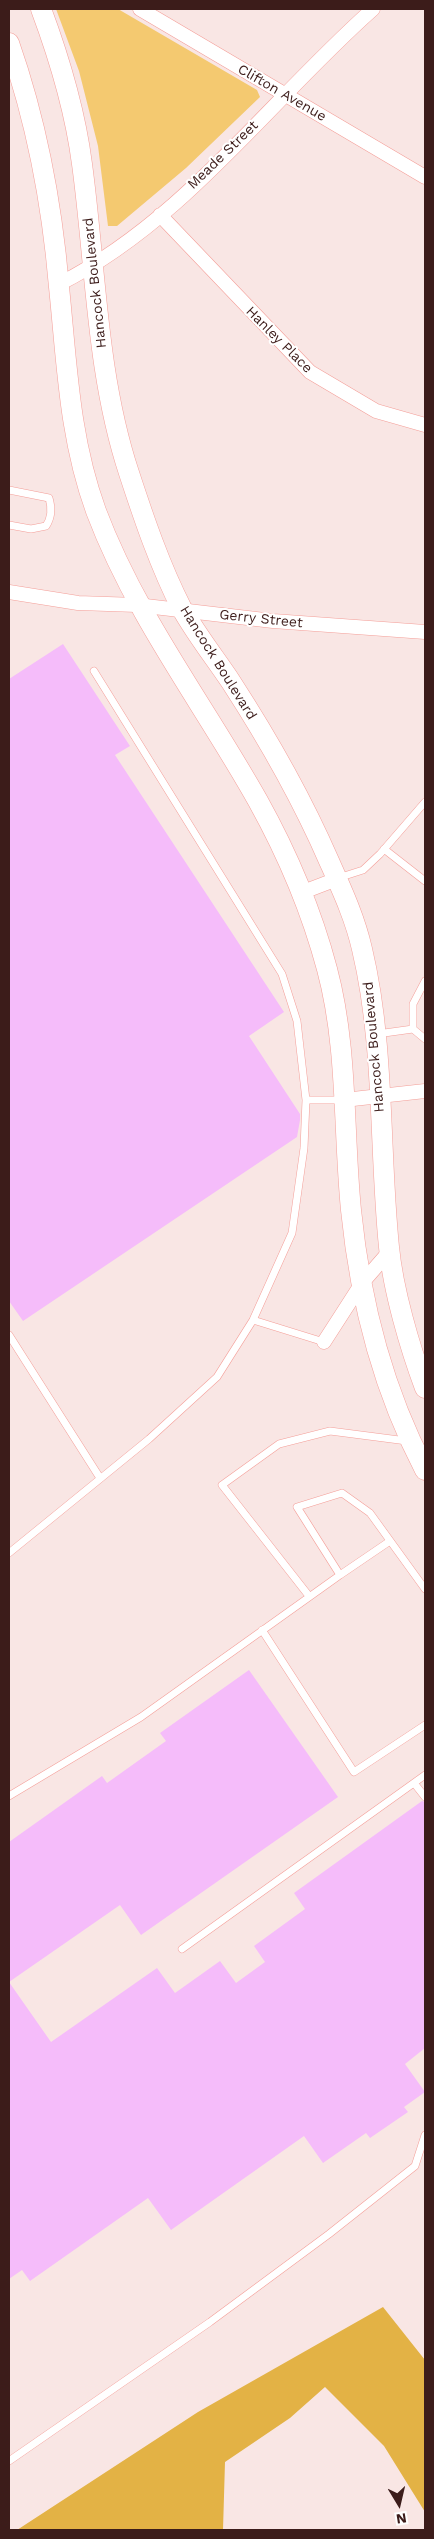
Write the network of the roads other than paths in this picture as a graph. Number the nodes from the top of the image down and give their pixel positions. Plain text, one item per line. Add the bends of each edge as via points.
1 (42, 9) edge
2 (140, 9) edge
3 (373, 9) edge
4 (9, 43) edge
5 (284, 95) junction
6 (425, 177) edge
7 (160, 215) junction
8 (93, 267) junction
9 (59, 284) junction
10 (425, 425) edge
11 (9, 490) edge
12 (9, 524) edge
13 (9, 592) edge
14 (138, 605) junction
15 (183, 610) junction
16 (425, 632) edge
17 (94, 671) dead end
18 (425, 802) edge
19 (384, 849) junction
20 (337, 878) junction
21 (425, 881) edge
22 (303, 892) junction
23 (425, 980) edge
24 (413, 1029) junction
25 (374, 1035) junction
26 (425, 1039) edge
27 (425, 1091) edge
28 (378, 1096) junction
29 (306, 1100) junction
30 (344, 1100) junction
31 (389, 1252) junction
32 (362, 1283) junction
33 (253, 1320) junction
34 (9, 1335) edge
35 (324, 1342) joint
36 (425, 1388) edge
37 (410, 1441) junction
38 (425, 1470) edge
39 (100, 1478) junction
40 (390, 1540) junction
41 (9, 1553) edge
42 (340, 1574) junction
43 (425, 1589) edge
44 (310, 1596) junction
45 (262, 1630) junction
46 (425, 1725) edge
47 (425, 1775) edge
48 (414, 1783) junction
49 (9, 1796) edge
50 (425, 1797) edge
51 (182, 1949) dead end
52 (425, 2134) edge
53 (9, 2461) edge

1 - 8 street, Hancock Boulevard via 61,63 73,113 82,162
2 - 5 street, Clifton Avenue
3 - 5 street, Meade Street
4 - 9 street via 38,136
5 - 6 street, Clifton Avenue
5 - 7 street, Meade Street
7 - 8 street, Meade Street
7 - 10 street, Hanley Place via 310,372 376,411
8 - 9 street, Meade Street
8 - 15 street, Hancock Boulevard via 100,338 114,421 128,471
9 - 14 street via 70,415 84,473 112,549
11 - 12 lane via 48,498 52,506 46,526 31,529
13 - 14 street, Gerry Street via 78,603
14 - 15 street, Gerry Street
14 - 22 street via 256,797
15 - 16 street, Gerry Street via 302,624
15 - 20 street, Hancock Boulevard via 280,764 316,830
17 - 29 lane via 282,974 297,1021
18 - 19 lane
19 - 20 lane via 363,870
19 - 21 lane
20 - 22 street
20 - 25 street, Hancock Boulevard via 349,904 362,948 372,1000
22 - 30 street via 329,977 340,1033
23 - 24 lane via 413,1004
24 - 25 lane
24 - 26 lane
25 - 28 street, Hancock Boulevard
27 - 28 street
28 - 30 street
28 - 31 street, Hancock Boulevard
29 - 30 lane
29 - 33 lane via 304,1148 292,1233
30 - 32 street via 351,1210
31 - 32 street
31 - 36 street, Hancock Boulevard via 400,1304
32 - 35 street
32 - 37 street via 388,1385
33 - 35 lane
33 - 39 lane via 217,1377
34 - 39 lane
37 - 38 street
37 - 44 lane via 330,1431 280,1444 222,1485
39 - 41 lane
40 - 42 lane
40 - 42 lane via 370,1513 342,1493 296,1507
40 - 43 lane
42 - 44 lane
44 - 45 lane
45 - 46 lane via 354,1772
45 - 49 lane via 141,1717
47 - 48 lane
48 - 50 lane
48 - 51 lane
52 - 53 lane via 415,2166 329,2234 210,2322

